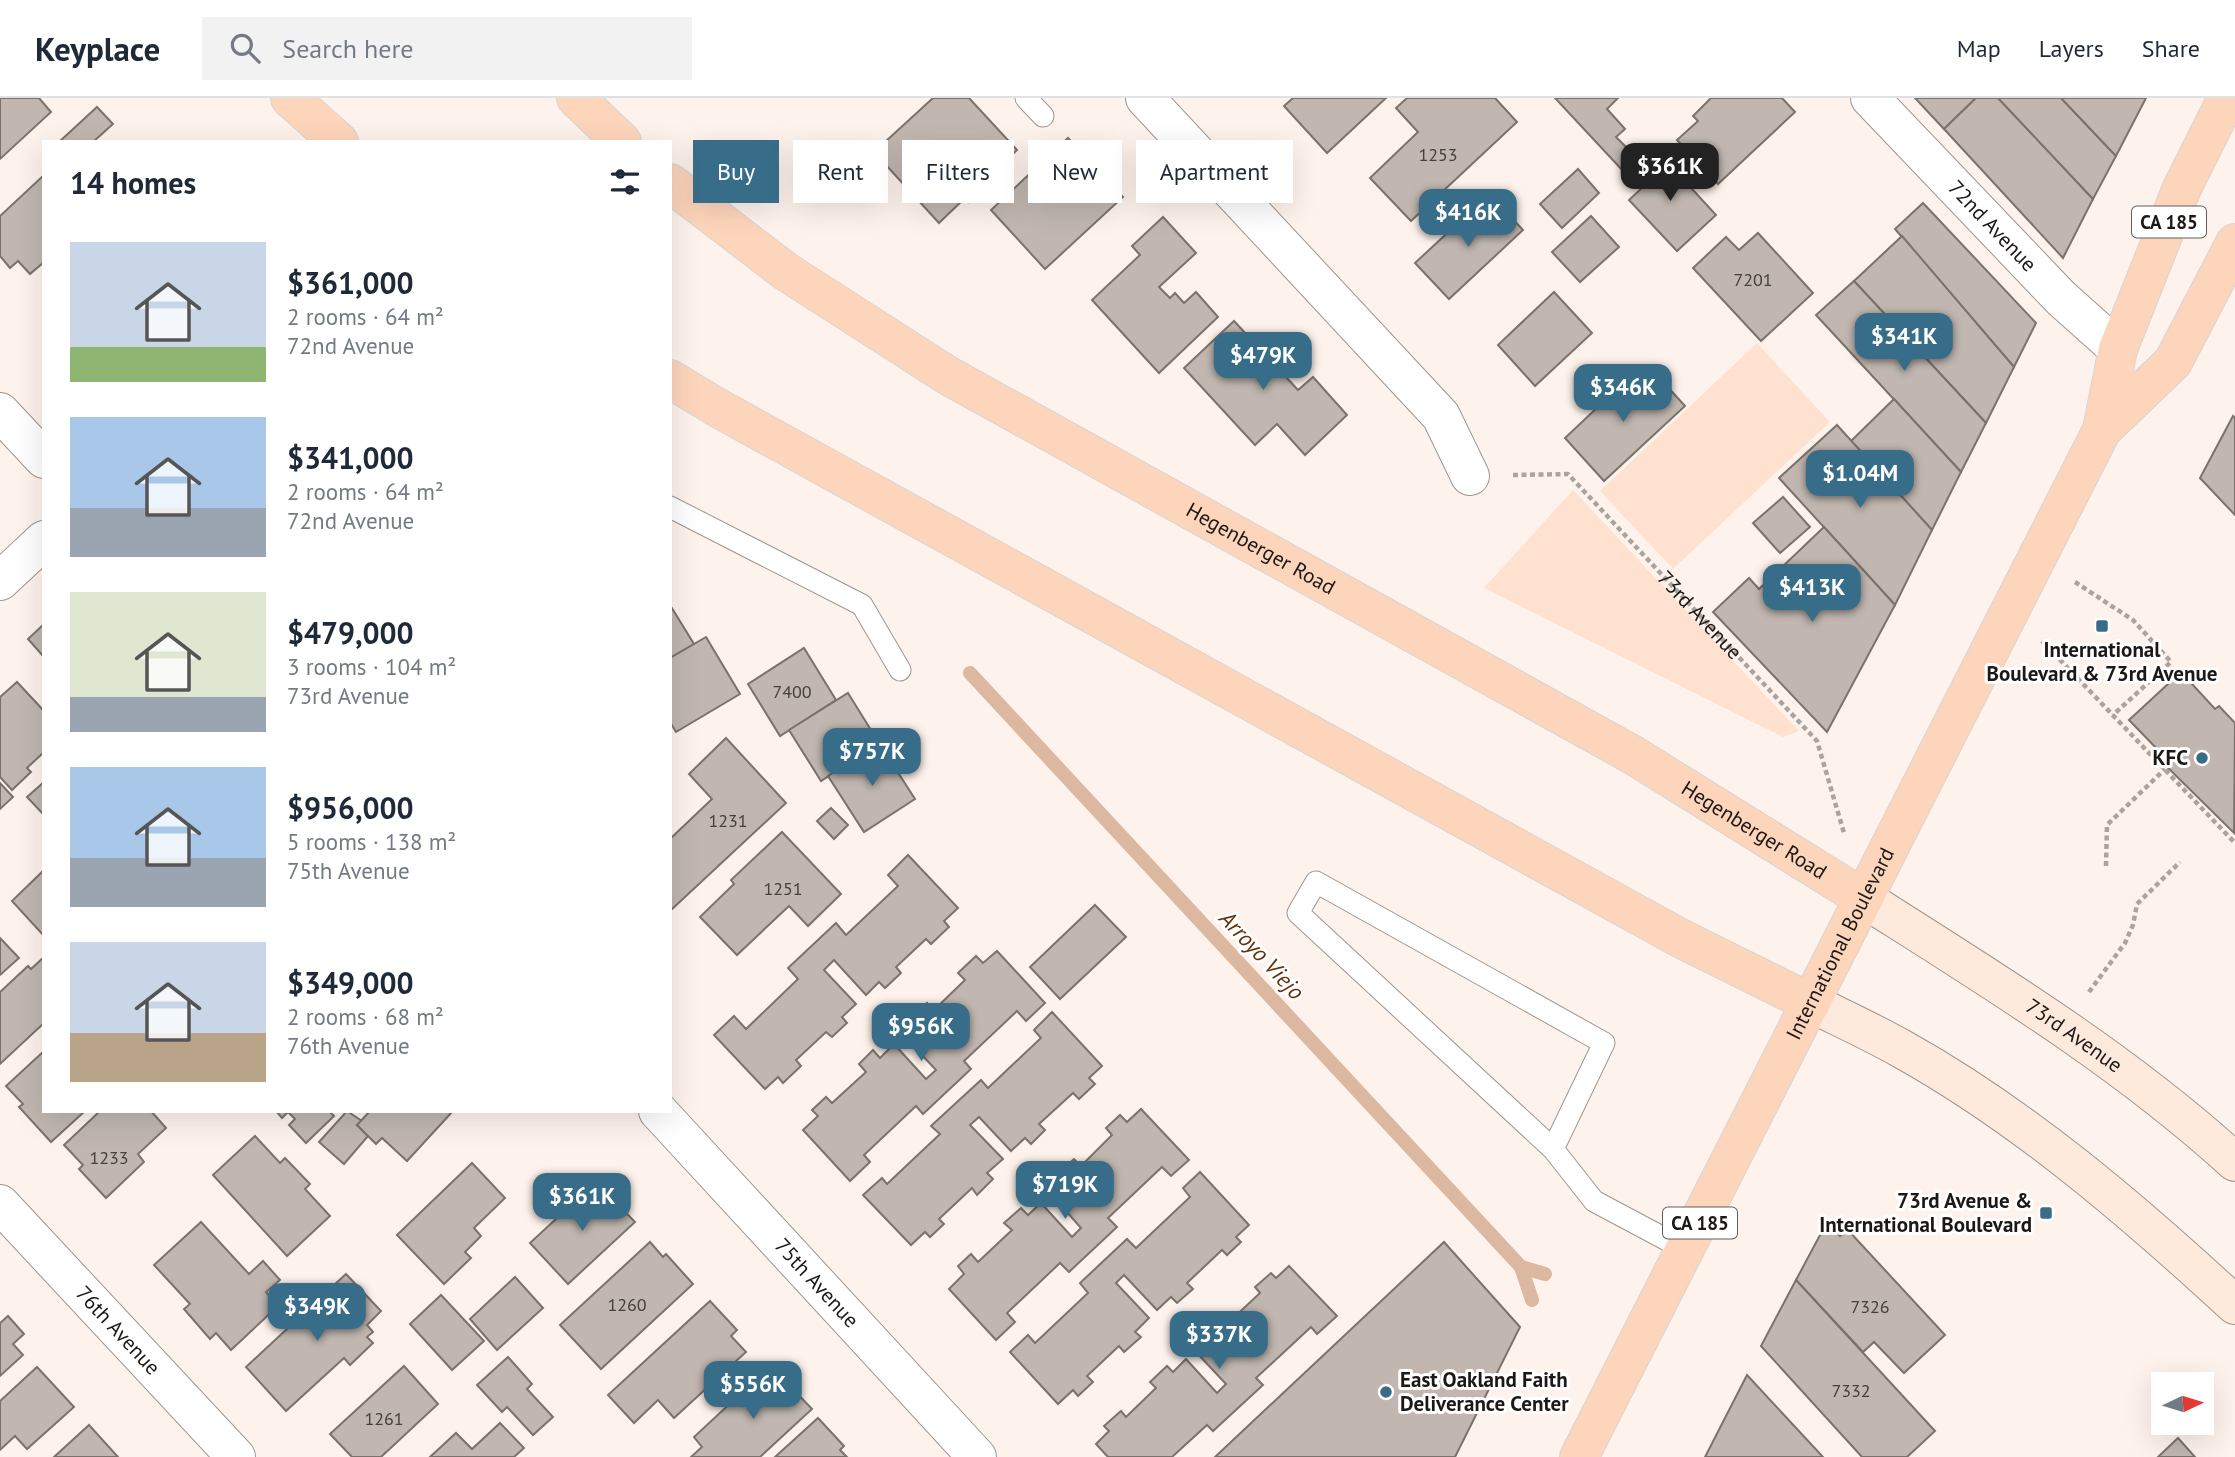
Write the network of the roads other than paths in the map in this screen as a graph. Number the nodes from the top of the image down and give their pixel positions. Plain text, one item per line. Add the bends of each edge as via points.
1 (290, 98) edge
2 (576, 98) edge
3 (1026, 98) edge
4 (1144, 98) edge
5 (1870, 98) edge
6 (2227, 98) edge
7 (1043, 116) dead end
8 (336, 140) edge
9 (620, 140) edge
10 (672, 185) edge
11 (2235, 243) edge
12 (2118, 349) junction
13 (672, 380) edge
14 (0, 412) edge
15 (2102, 430) junction
16 (42, 457) edge
17 (1470, 476) road end
18 (672, 508) edge
19 (42, 542) edge
20 (0, 581) edge
21 (900, 670) dead end
22 (1863, 898) junction
23 (1811, 1003) junction
24 (660, 1113) edge
25 (1553, 1149) junction
26 (2235, 1162) edge
27 (0, 1204) edge
28 (1686, 1250) junction
29 (2235, 1305) edge
30 (1589, 1452) edge
31 (236, 1457) edge
32 (976, 1457) edge

1 - 8 main road
2 - 9 main road
3 - 7 lane
4 - 17 street via 1441,416
5 - 12 street, 72nd Avenue via 2061,299
6 - 12 main road, International Boulevard / CA 185 via 2182,188
10 - 22 main road, Hegenberger Road via 785,271 947,375 1633,755
11 - 15 main road, International Boulevard / CA 185 via 2173,362
12 - 15 main road, International Boulevard / CA 185
13 - 23 main road via 1680,938
14 - 16 street
15 - 22 main road, International Boulevard / CA 185
18 - 21 lane via 862,605
19 - 20 street
22 - 23 main road, International Boulevard / CA 185
22 - 26 main road, 73rd Avenue via 2064,1027
23 - 28 main road, International Boulevard / CA 185
23 - 29 main road via 1902,1049 2042,1141
24 - 32 street, 75th Avenue
25 - 25 lane via 1604,1042 1317,882 1297,913
25 - 28 lane via 1594,1201
27 - 31 street, 76th Avenue
28 - 30 main road, International Boulevard / CA 185

